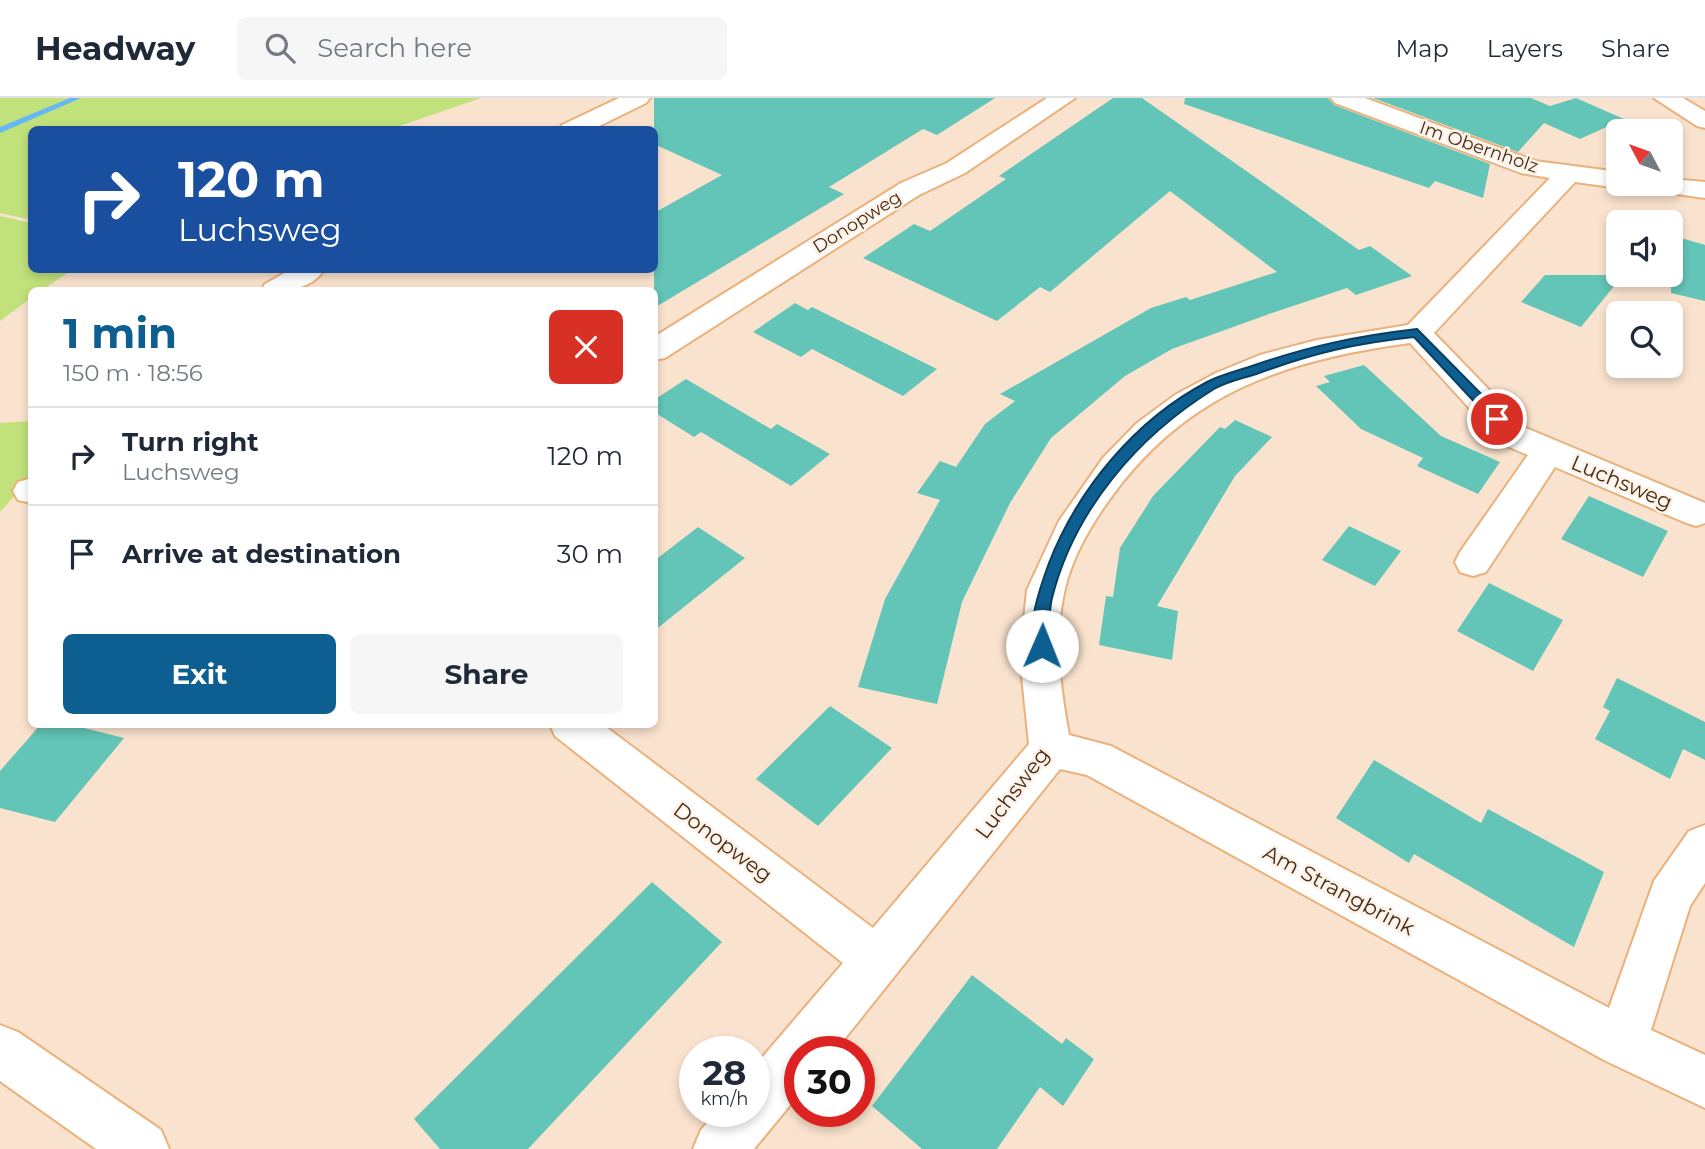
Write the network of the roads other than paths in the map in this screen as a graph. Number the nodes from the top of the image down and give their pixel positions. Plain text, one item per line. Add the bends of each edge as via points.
1 (638, 98) edge
2 (1063, 98) edge
3 (1343, 98) edge
4 (1666, 98) edge
5 (1705, 121) edge
6 (579, 126) edge
7 (1568, 174) junction
8 (1606, 178) edge
9 (1684, 188) edge
10 (1705, 191) edge
11 (305, 273) edge
12 (280, 287) edge
13 (1417, 333) junction
14 (658, 348) edge
15 (1548, 451) junction
16 (1696, 513) dead end
17 (1473, 562) dead end
18 (575, 728) edge
19 (1051, 749) junction
20 (1705, 845) edge
21 (877, 960) junction
22 (813, 1036) edge
23 (1622, 1042) junction
24 (0, 1050) edge
25 (784, 1071) edge
26 (1705, 1082) edge
27 (770, 1088) edge
28 (738, 1127) edge
29 (142, 1149) edge
30 (720, 1149) edge

1 - 6 street
2 - 14 street, Donopweg
3 - 7 street, Im Obernholz via 1530,168
4 - 5 street
7 - 8 street, Im Obernholz
7 - 13 street
9 - 10 street
11 - 12 street
13 - 15 street, Luchsweg via 1514,436
13 - 19 street, Luchsweg via 1351,340 1212,385 1150,428 1104,477 1067,536 1043,600 1041,692
15 - 16 street, Luchsweg
15 - 17 street, Luchsweg
18 - 21 street, Donopweg
19 - 21 street, Luchsweg
19 - 23 street, Am Strangbrink via 1096,760
20 - 23 street via 1670,896
21 - 22 street, Luchsweg
23 - 26 street, Am Strangbrink
24 - 29 street
25 - 27 street, Luchsweg
28 - 30 street, Luchsweg

